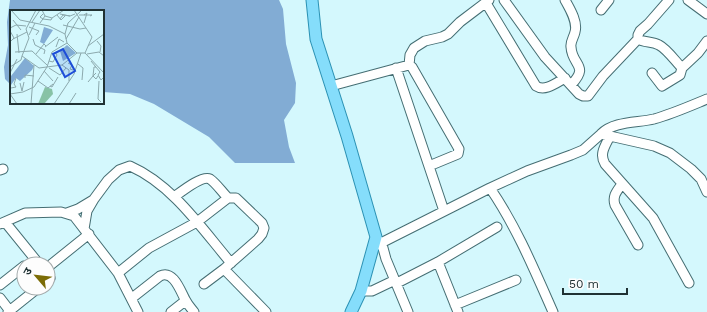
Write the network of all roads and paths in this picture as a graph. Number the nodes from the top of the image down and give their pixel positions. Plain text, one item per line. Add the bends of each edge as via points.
1 (312, 0) edge
2 (504, 0) edge
3 (565, 0) edge
4 (609, 0) edge
5 (669, 0) edge
6 (688, 0) edge
7 (488, 1) edge
8 (601, 10) dead end
9 (707, 14) edge
10 (638, 39) junction
11 (707, 41) edge
12 (409, 64) junction
13 (396, 68) junction
14 (682, 68) junction
15 (652, 73) dead end
16 (568, 82) junction
17 (331, 86) junction
18 (707, 99) edge
19 (605, 135) junction
20 (429, 166) junction
21 (622, 184) junction
22 (490, 188) junction
23 (707, 192) edge
24 (174, 197) junction
25 (228, 198) junction
26 (94, 199) junction
27 (444, 211) junction
28 (67, 213) junction
29 (196, 222) junction
30 (2, 223) edge
31 (498, 227) dead end
32 (86, 231) junction
33 (378, 240) junction
34 (638, 245) dead end
35 (32, 256) edge
36 (56, 259) edge
37 (438, 262) junction
38 (231, 263) junction
39 (224, 269) junction
40 (16, 272) edge
41 (118, 273) junction
42 (516, 280) dead end
43 (396, 282) junction
44 (689, 283) dead end
45 (204, 284) dead end
46 (0, 285) edge
47 (361, 291) junction
48 (28, 296) edge
49 (0, 298) edge
50 (132, 298) junction
51 (185, 300) junction
52 (457, 309) edge
53 (9, 311) edge
54 (138, 312) edge
55 (171, 312) edge
56 (194, 312) edge
57 (266, 312) edge
58 (351, 312) edge
59 (408, 312) edge
60 (553, 312) edge

1 - 17 main road via 316,39
2 - 16 street via 545,57
3 - 16 street via 576,26 570,47 580,72 578,78
4 - 8 street
5 - 10 street via 640,31
6 - 9 street
7 - 12 street via 442,38 424,41 414,48
7 - 16 street via 536,86 540,89
10 - 14 street via 661,46
10 - 16 street via 588,96 579,94
11 - 14 street
12 - 13 street
12 - 20 street via 459,149 458,154
13 - 17 street
13 - 20 street
14 - 15 street via 680,76 662,86
17 - 33 main road
18 - 19 street via 653,119 607,128
19 - 21 street via 602,159
19 - 22 street via 583,150
19 - 23 street via 654,146 670,153 701,179
20 - 27 street
21 - 34 street via 613,199
21 - 44 street via 649,213
22 - 27 street
22 - 60 street via 527,252
24 - 25 street via 205,178 210,179
24 - 26 street via 141,171 130,166 119,170 108,180
24 - 29 street
25 - 29 street
25 - 38 street via 236,198 264,228 258,239
26 - 28 street
26 - 32 street via 87,211
27 - 33 street
28 - 30 street via 25,213
28 - 32 street via 74,216
29 - 38 street
29 - 41 street via 149,248
30 - 35 street
31 - 37 street
32 - 36 street
32 - 41 street
33 - 43 street
33 - 47 main road
37 - 43 street
37 - 52 street
38 - 39 street
39 - 45 street
39 - 57 street
40 - 46 street
41 - 50 street
42 - 52 street
43 - 47 street via 372,292
43 - 59 street
47 - 58 main road
48 - 53 street
49 - 53 street
50 - 51 street via 163,274 175,281
50 - 54 street
51 - 55 street
51 - 56 street

